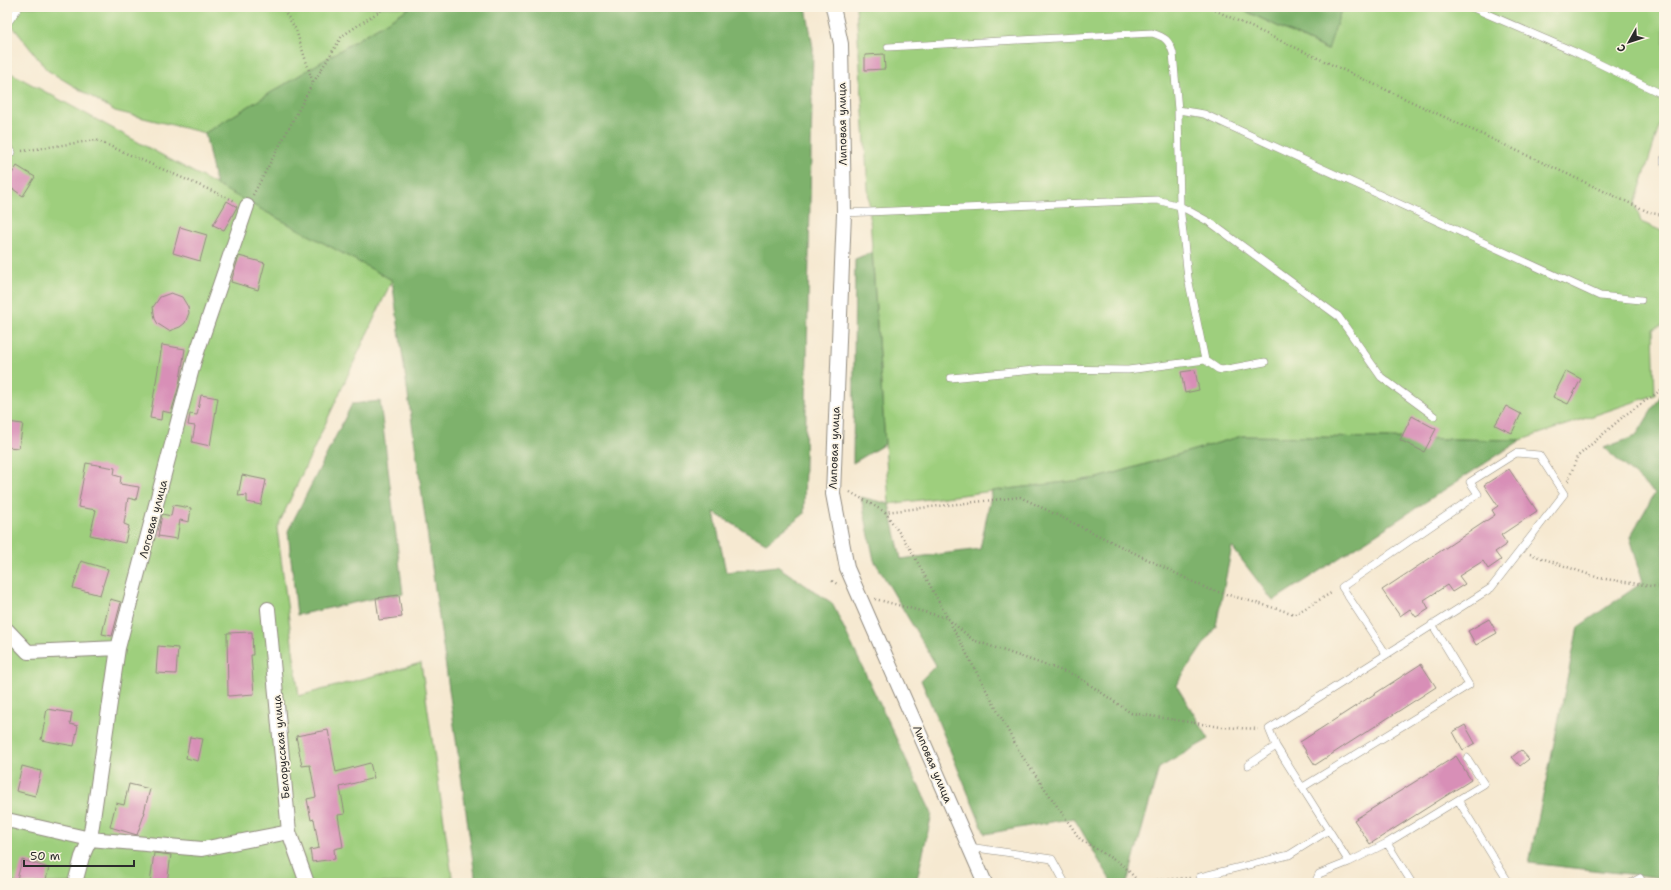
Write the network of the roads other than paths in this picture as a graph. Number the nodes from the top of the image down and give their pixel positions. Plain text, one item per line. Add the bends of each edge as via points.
1 (19, 7) edge
2 (833, 7) edge
3 (1471, 7) edge
4 (7, 24) edge
5 (888, 48) dead end
6 (1664, 95) edge
7 (1178, 110) junction
8 (7, 145) edge
9 (12, 152) road end
10 (1664, 159) edge
11 (1664, 163) edge
12 (247, 206) road end
13 (1180, 206) junction
14 (844, 213) junction
15 (1641, 300) dead end
16 (1205, 360) junction
17 (1265, 362) dead end
18 (951, 378) dead end
19 (1434, 416) dead end
20 (268, 609) dead end
21 (1432, 624) junction
22 (7, 630) edge
23 (118, 648) junction
24 (1386, 654) junction
25 (1276, 746) junction
26 (1467, 758) dead end
27 (1248, 765) dead end
28 (1302, 788) junction
29 (1458, 800) junction
30 (7, 820) edge
31 (1329, 830) junction
32 (289, 832) junction
33 (90, 839) junction
34 (1387, 843) junction
35 (969, 847) junction
36 (1349, 862) junction
37 (1200, 877) road end
38 (75, 883) edge
39 (307, 883) edge
40 (985, 883) edge
41 (1065, 883) edge
42 (1315, 883) edge
43 (1412, 883) edge
44 (1508, 883) edge
45 (1631, 883) edge
46 (1643, 883) edge

1 - 4 lane
2 - 14 street, Липовая улица via 841,44
3 - 6 lane via 1575,52
5 - 7 lane via 1152,33 1162,36 1174,53
7 - 13 lane
7 - 15 lane via 1204,114 1600,296
8 - 9 lane
10 - 11 lane
12 - 23 street, Логовая улица via 194,361
13 - 14 lane via 1157,200
13 - 16 lane via 1188,278
13 - 19 lane via 1211,223 1338,316 1381,377
14 - 35 street, Липовая улица via 832,494 847,568
16 - 17 lane via 1222,370
16 - 18 lane via 1128,370 1044,369
20 - 32 street, Белорусская улица
21 - 24 lane
21 - 24 lane via 1491,588 1564,494 1539,455 1516,453 1470,482 1478,494 1342,587
21 - 28 lane via 1469,685
22 - 23 street via 28,652
23 - 33 street, Логовая улица
24 - 25 lane via 1269,729
25 - 27 lane
25 - 28 lane
26 - 29 lane via 1484,784
28 - 31 lane
29 - 34 lane
29 - 44 lane
30 - 33 street
31 - 36 lane
31 - 37 lane via 1289,855
32 - 33 street via 202,849
32 - 39 street, Белорусская улица
33 - 38 street, Логовая улица
34 - 36 lane
34 - 43 lane
35 - 40 street, Липовая улица
35 - 41 lane via 1052,858
36 - 42 lane via 1318,874
45 - 46 lane via 1640,878

